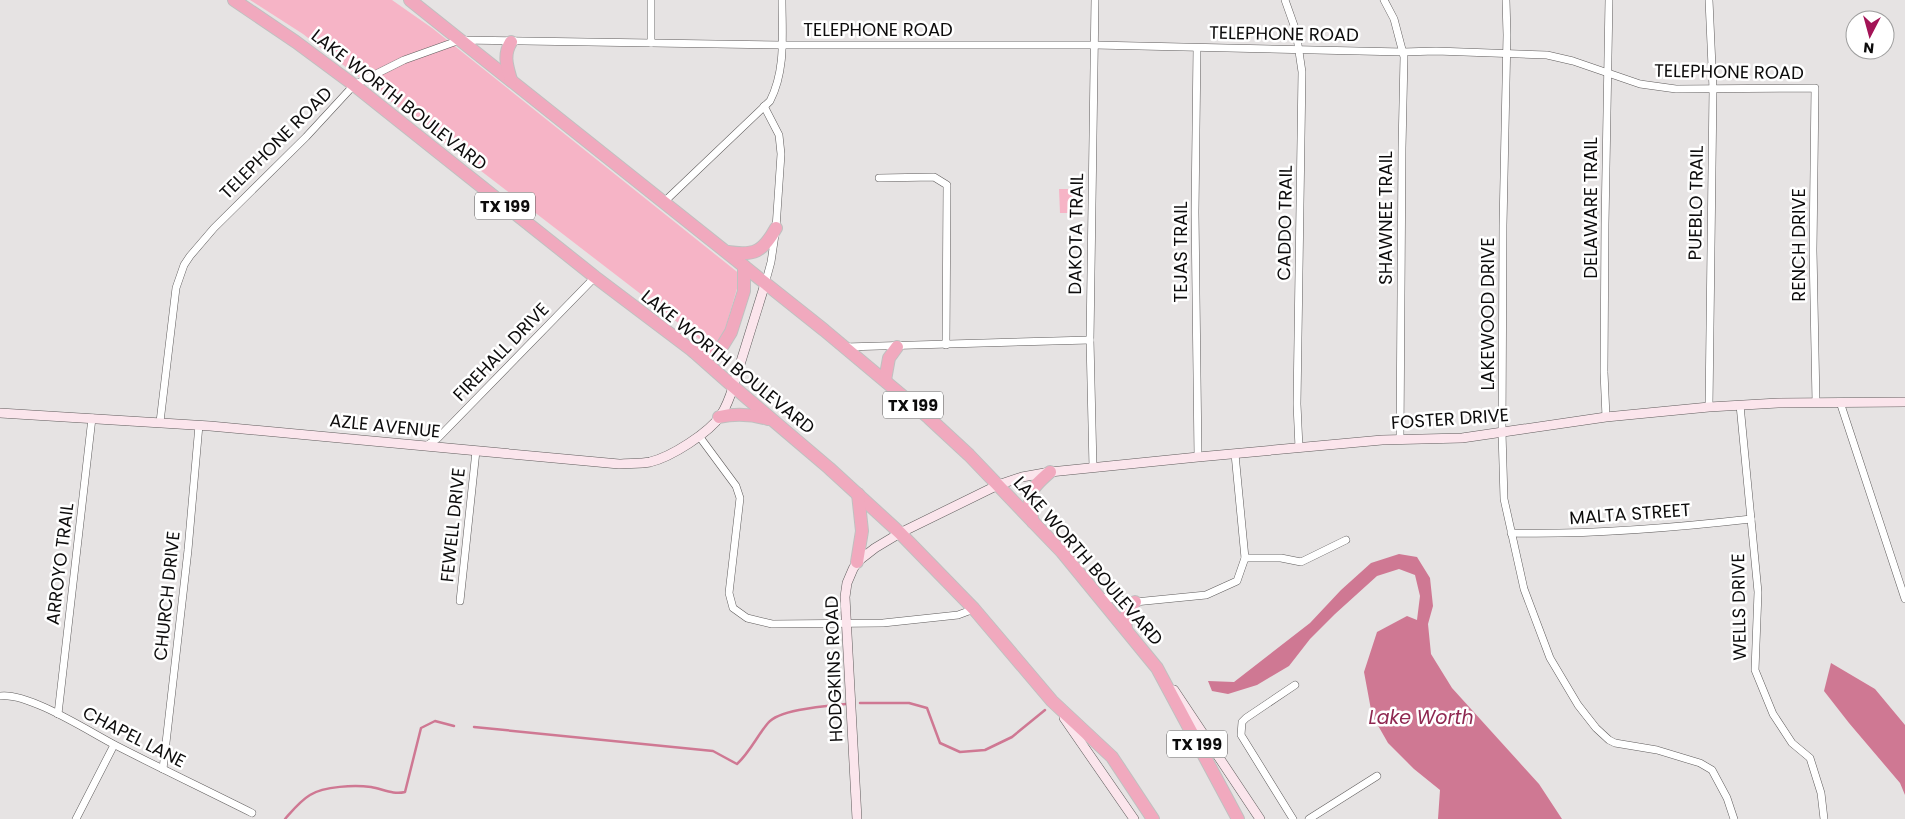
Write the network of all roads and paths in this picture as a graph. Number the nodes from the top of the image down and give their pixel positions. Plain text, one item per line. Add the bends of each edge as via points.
1 (234, 0) edge
2 (410, 0) edge
3 (651, 0) edge
4 (782, 0) edge
5 (1095, 0) edge
6 (1285, 0) edge
7 (1384, 0) edge
8 (1506, 0) edge
9 (1609, 0) edge
10 (1709, 0) edge
11 (460, 40) junction
12 (511, 42) junction
13 (651, 43) junction
14 (782, 45) junction
15 (1095, 45) junction
16 (1198, 48) junction
17 (1300, 49) junction
18 (1403, 52) junction
19 (1506, 54) junction
20 (1608, 72) junction
21 (511, 80) junction
22 (354, 85) junction
23 (1815, 88) joint
24 (1713, 89) junction
25 (764, 106) junction
26 (878, 178) dead end
27 (664, 202) junction
28 (776, 228) junction
29 (728, 252) junction
30 (744, 266) junction
31 (595, 277) junction
32 (765, 284) junction
33 (1090, 340) junction
34 (946, 345) junction
35 (844, 347) junction
36 (897, 347) junction
37 (694, 351) junction
38 (885, 380) junction
39 (733, 387) junction
40 (1816, 402) junction
41 (1840, 402) junction
42 (1905, 402) edge
43 (1740, 405) junction
44 (1709, 407) junction
45 (0, 412) edge
46 (720, 417) junction
47 (1606, 417) junction
48 (92, 418) junction
49 (773, 421) junction
50 (160, 422) junction
51 (199, 425) junction
52 (1502, 432) junction
53 (699, 436) junction
54 (1400, 440) junction
55 (426, 446) junction
56 (1299, 448) junction
57 (476, 451) junction
58 (1235, 454) junction
59 (1198, 457) junction
60 (1093, 468) junction
61 (1050, 472) junction
62 (998, 485) junction
63 (858, 494) junction
64 (1751, 519) junction
65 (1033, 522) junction
66 (900, 533) junction
67 (1511, 533) junction
68 (1346, 540) dead end
69 (1245, 558) junction
70 (857, 562) junction
71 (1100, 597) junction
72 (1905, 599) edge
73 (460, 601) dead end
74 (1135, 602) junction
75 (974, 609) junction
76 (846, 624) junction
77 (1126, 629) junction
78 (1157, 668) junction
79 (1295, 685) dead end
80 (0, 696) edge
81 (1052, 701) junction
82 (58, 714) junction
83 (114, 745) junction
84 (163, 769) junction
85 (1377, 776) dead end
86 (252, 813) dead end
87 (76, 819) edge
88 (857, 819) edge
89 (1134, 819) edge
90 (1153, 819) edge
91 (1238, 819) edge
92 (1260, 819) edge
93 (1293, 819) edge
94 (1309, 819) edge
95 (1734, 819) edge
96 (1824, 819) edge

1 - 22 highway, LAKE WORTH BOULEVARD / TX 199
2 - 11 highway, LAKE WORTH BOULEVARD / TX 199
3 - 13 street
4 - 14 street
5 - 15 street, DAKOTA TRAIL
6 - 17 street, CADDO TRAIL
7 - 18 street, SHAWNEE TRAIL via 1394,19
8 - 19 street, LAKEWOOD DRIVE
9 - 20 street, DELAWARE TRAIL
10 - 24 street, PUEBLO TRAIL
11 - 12 street, TELEPHONE ROAD
11 - 21 highway, LAKE WORTH BOULEVARD / TX 199
11 - 22 street, TELEPHONE ROAD via 404,60
12 - 13 street, TELEPHONE ROAD
12 - 21 highway via 506,57
13 - 14 street, TELEPHONE ROAD
14 - 15 street, TELEPHONE ROAD
14 - 25 street via 776,90
15 - 16 street, TELEPHONE ROAD
15 - 33 street, DAKOTA TRAIL
16 - 17 street, TELEPHONE ROAD
16 - 59 street, TEJAS TRAIL via 1195,212
17 - 18 street, TELEPHONE ROAD
17 - 56 street, CADDO TRAIL
18 - 19 street, TELEPHONE ROAD
18 - 54 street, SHAWNEE TRAIL
19 - 20 street, TELEPHONE ROAD via 1547,55
19 - 52 street, LAKEWOOD DRIVE
20 - 24 street, TELEPHONE ROAD via 1656,87
20 - 47 street, DELAWARE TRAIL
21 - 27 highway, LAKE WORTH BOULEVARD / TX 199
22 - 31 highway, LAKE WORTH BOULEVARD / TX 199
22 - 50 street, TELEPHONE ROAD via 214,228 184,265 176,288
23 - 24 street, TELEPHONE ROAD
23 - 40 street, RENCH DRIVE
24 - 44 street, PUEBLO TRAIL
25 - 27 street
25 - 28 street via 781,142
26 - 34 street via 934,177 947,185
27 - 29 highway, LAKE WORTH BOULEVARD / TX 199
28 - 29 highway via 762,248 752,253
28 - 32 street
29 - 30 highway, LAKE WORTH BOULEVARD / TX 199
30 - 32 highway, LAKE WORTH BOULEVARD / TX 199
30 - 37 highway via 744,291 731,332 723,345 713,352
31 - 37 highway, LAKE WORTH BOULEVARD / TX 199
31 - 55 street, FIREHALL DRIVE via 438,438
32 - 35 highway, LAKE WORTH BOULEVARD / TX 199
32 - 39 street, AZLE AVENUE
33 - 34 street
33 - 60 street, DAKOTA TRAIL
34 - 36 street
35 - 36 street
35 - 38 highway, LAKE WORTH BOULEVARD / TX 199
36 - 38 highway via 889,358
37 - 39 highway, LAKE WORTH BOULEVARD / TX 199
38 - 62 highway, LAKE WORTH BOULEVARD / TX 199
39 - 46 street, AZLE AVENUE
39 - 49 highway, LAKE WORTH BOULEVARD / TX 199
40 - 41 street, FOSTER DRIVE
40 - 43 street, FOSTER DRIVE
41 - 42 street, FOSTER DRIVE
41 - 72 street
43 - 44 street, FOSTER DRIVE
43 - 64 street, WELLS DRIVE
44 - 47 street, FOSTER DRIVE
45 - 48 street, AZLE AVENUE
46 - 49 highway via 745,414
46 - 53 street, AZLE AVENUE
47 - 52 street, FOSTER DRIVE
48 - 50 street, AZLE AVENUE
48 - 82 street, ARROYO TRAIL
49 - 63 highway, LAKE WORTH BOULEVARD / TX 199
50 - 51 street, AZLE AVENUE
51 - 55 street, AZLE AVENUE
51 - 84 street, CHURCH DRIVE
52 - 54 street, FOSTER DRIVE via 1462,438
52 - 67 street, LAKEWOOD DRIVE via 1504,499
53 - 57 street, AZLE AVENUE via 675,452 650,462 619,464
53 - 76 street via 736,486 740,498 729,593 733,608 747,618 772,624
54 - 56 street, FOSTER DRIVE
55 - 57 street, AZLE AVENUE
56 - 58 street, FOSTER DRIVE
57 - 73 street, FEWELL DRIVE
58 - 59 street, FOSTER DRIVE
58 - 69 street
59 - 60 street, FOSTER DRIVE
60 - 61 street, FOSTER DRIVE
61 - 62 street, FOSTER DRIVE
61 - 65 highway via 1031,491 1029,507
62 - 65 highway, LAKE WORTH BOULEVARD / TX 199
62 - 66 street
63 - 66 highway, LAKE WORTH BOULEVARD / TX 199
63 - 70 highway via 862,531
64 - 67 street, MALTA STREET via 1602,532
64 - 96 street, WELLS DRIVE via 1758,592 1755,670 1774,717 1792,743 1810,758 1821,793
65 - 71 highway, LAKE WORTH BOULEVARD / TX 199
66 - 70 street
66 - 75 highway, LAKE WORTH BOULEVARD / TX 199
67 - 95 street, LAKEWOOD DRIVE via 1524,589 1550,658 1578,705 1609,740 1657,750 1712,770
68 - 69 street via 1301,562 1281,558
69 - 74 street via 1237,581 1214,593
70 - 76 street, HODGKINS ROAD via 845,598
71 - 74 street
71 - 77 highway, LAKE WORTH BOULEVARD / TX 199
74 - 77 highway via 1124,618
75 - 76 street via 958,615
75 - 81 highway, LAKE WORTH BOULEVARD / TX 199
76 - 88 street, HODGKINS ROAD
77 - 78 highway, LAKE WORTH BOULEVARD / TX 199
78 - 91 highway, TX 199
78 - 92 street, LAKE WORTH BOULEVARD / TX 199
79 - 93 street via 1246,718 1242,722 1240,736
80 - 82 street, CHAPEL LANE via 18,698
81 - 89 street, LAKE WORTH BOULEVARD / TX 199
81 - 90 highway, TX 199 via 1112,757
82 - 83 street, CHAPEL LANE
83 - 84 street, CHAPEL LANE
83 - 87 street
84 - 86 street, CHAPEL LANE
85 - 94 street

